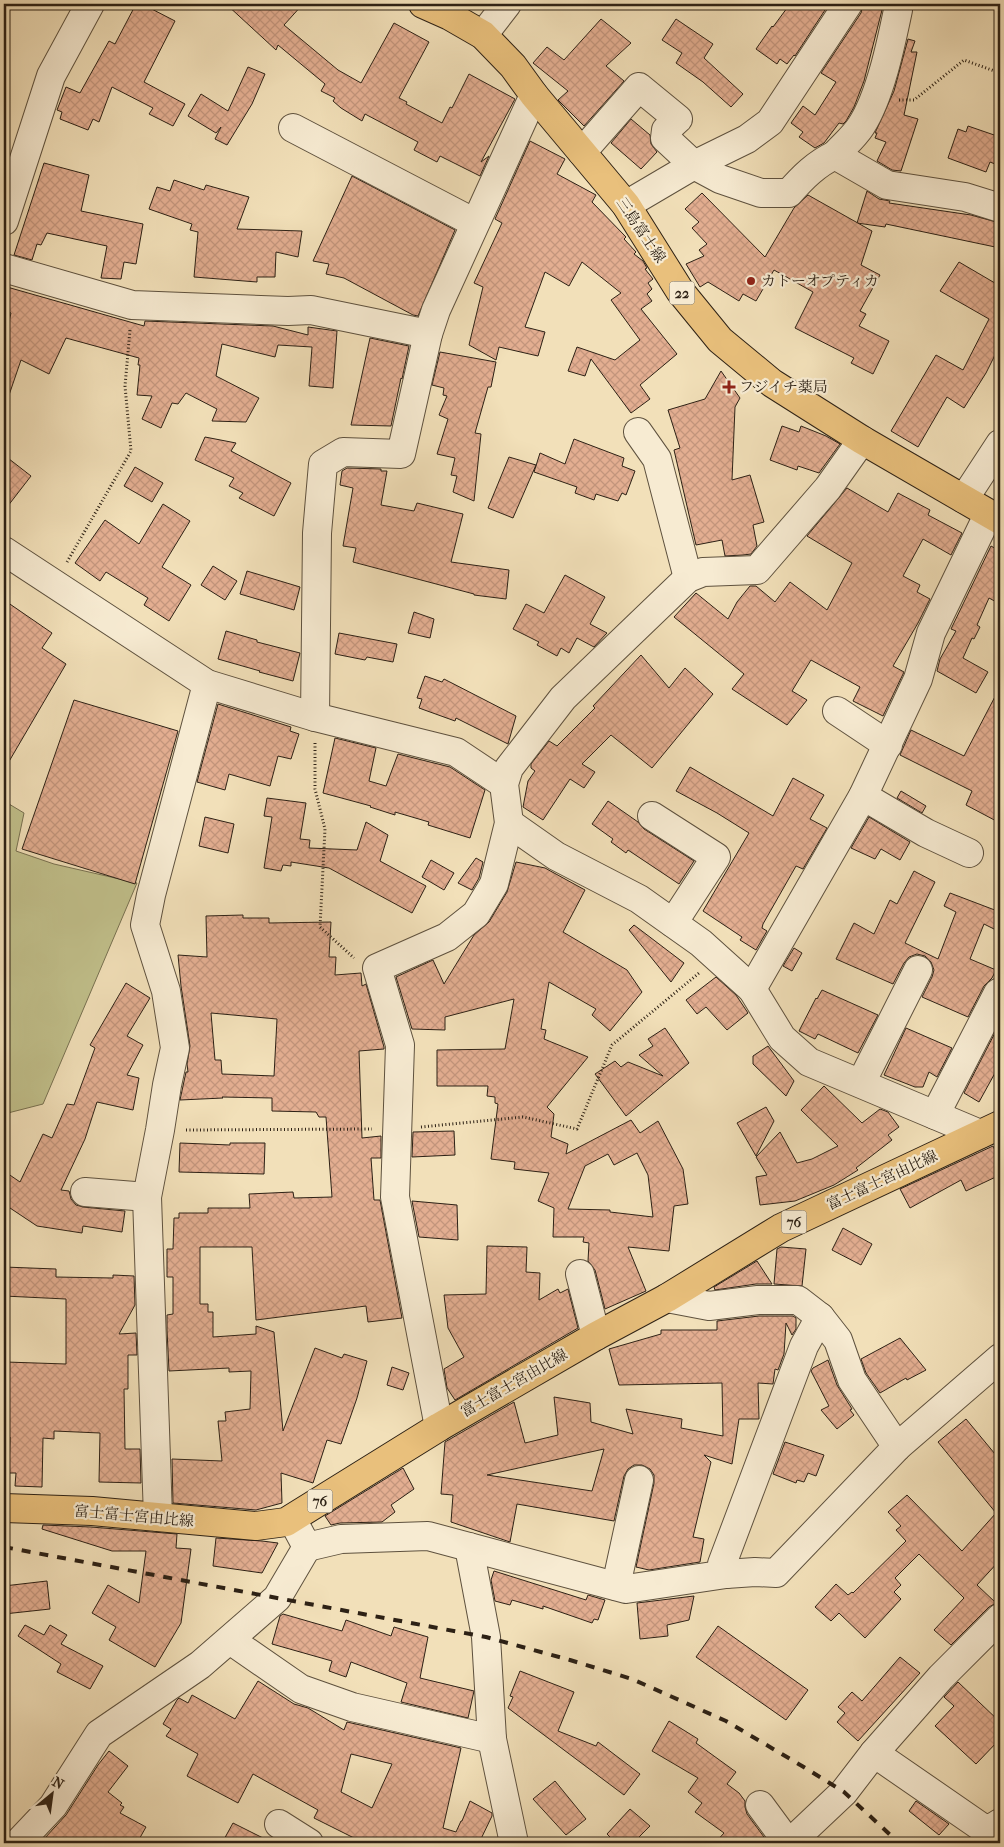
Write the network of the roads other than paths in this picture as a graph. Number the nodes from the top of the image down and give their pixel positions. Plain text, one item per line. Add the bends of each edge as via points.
1 (90, 4) edge
2 (423, 4) edge
3 (507, 4) edge
4 (848, 4) edge
5 (897, 4) edge
6 (483, 35) junction
7 (534, 95) junction
8 (293, 128) dead end
9 (582, 152) junction
10 (835, 155) junction
11 (694, 164) junction
12 (626, 205) junction
13 (1000, 208) edge
14 (4, 221) edge
15 (475, 223) junction
16 (4, 268) edge
17 (428, 334) junction
18 (638, 432) dead end
19 (862, 440) junction
20 (1000, 444) edge
21 (964, 500) junction
22 (994, 517) edge
23 (4, 551) edge
24 (688, 578) junction
25 (207, 684) junction
26 (837, 710) dead end
27 (315, 717) junction
28 (888, 745) junction
29 (504, 784) junction
30 (863, 796) junction
31 (652, 816) dead end
32 (509, 823) junction
33 (969, 853) dead end
34 (673, 923) junction
35 (918, 970) dead end
36 (752, 988) junction
37 (1000, 992) edge
38 (860, 1083) junction
39 (935, 1115) junction
40 (992, 1131) edge
41 (85, 1192) dead end
42 (147, 1197) junction
43 (580, 1274) dead end
44 (667, 1298) junction
45 (820, 1317) junction
46 (596, 1336) junction
47 (1000, 1358) edge
48 (438, 1427) junction
49 (897, 1447) junction
50 (639, 1480) dead end
51 (4, 1508) edge
52 (158, 1517) junction
53 (292, 1519) junction
54 (307, 1547) junction
55 (469, 1547) junction
56 (726, 1574) junction
57 (616, 1586) junction
58 (1000, 1618) edge
59 (230, 1640) junction
60 (492, 1738) junction
61 (874, 1754) junction
62 (760, 1805) dead end
63 (1000, 1823) edge
64 (279, 1824) dead end
65 (18, 1843) edge
66 (309, 1843) edge
67 (514, 1843) edge
68 (789, 1843) edge

1 - 14 street via 51,76
2 - 6 main road, 三島富士線 / 22
3 - 6 street
4 - 11 street via 770,122 747,139
5 - 10 street via 889,50 873,101 861,127
6 - 7 main road, 三島富士線 / 22 via 513,66
7 - 9 main road, 三島富士線 / 22
7 - 15 street
8 - 15 street
9 - 11 street via 639,87 678,119 666,130 665,138
9 - 12 main road, 三島富士線 / 22
10 - 11 street via 806,174 789,193 761,192 720,179
10 - 13 street via 887,185 965,197
11 - 12 street
12 - 19 main road, 三島富士線 / 22 via 680,291 720,340 772,382
15 - 17 street
16 - 17 street via 132,305 311,310
17 - 27 street via 401,454 343,452 323,464 317,533
18 - 24 street via 657,459
19 - 21 main road, 三島富士線 / 22
19 - 24 street via 828,488 757,570 703,572
20 - 21 street
21 - 22 main road, 三島富士線 / 22
22 - 28 street via 931,633 918,679
23 - 25 street
24 - 29 street via 563,698 509,768
25 - 27 street
25 - 42 street via 144,925 166,991 175,1048
26 - 28 street
27 - 29 street via 456,752
28 - 30 street
29 - 32 street
30 - 33 street via 926,833
30 - 36 street
31 - 34 street via 716,857
32 - 34 street via 556,856 639,899
32 - 48 street via 494,884 476,914 447,937 377,968 400,1045 395,1197
34 - 36 street via 701,942
35 - 38 street
36 - 38 street via 782,1038 802,1056
37 - 39 street
38 - 39 street
39 - 40 street
40 - 44 main road, 富士富士宮由比線 / 76 via 782,1228
41 - 42 street
42 - 52 street
43 - 46 street
44 - 45 street via 709,1306 758,1300 798,1300
44 - 46 main road, 富士富士宮由比線 / 76
45 - 49 street via 838,1340 852,1380
45 - 56 street via 801,1356 722,1564
46 - 48 main road, 富士富士宮由比線 / 76
47 - 49 street
48 - 53 main road, 富士富士宮由比線 / 76
49 - 56 street via 776,1573
50 - 57 street
51 - 52 main road, 富士富士宮由比線 / 76
52 - 53 main road, 富士富士宮由比線 / 76 via 256,1526
53 - 54 street
54 - 55 street via 341,1539 428,1536
54 - 59 street via 277,1598
55 - 57 street
55 - 60 street via 486,1637
56 - 57 street via 626,1589
58 - 61 street via 941,1677
59 - 60 street via 301,1689 352,1707
59 - 65 street via 100,1734 53,1806
60 - 67 street
61 - 63 street via 988,1831
61 - 68 street via 844,1792
62 - 68 street
64 - 66 street

